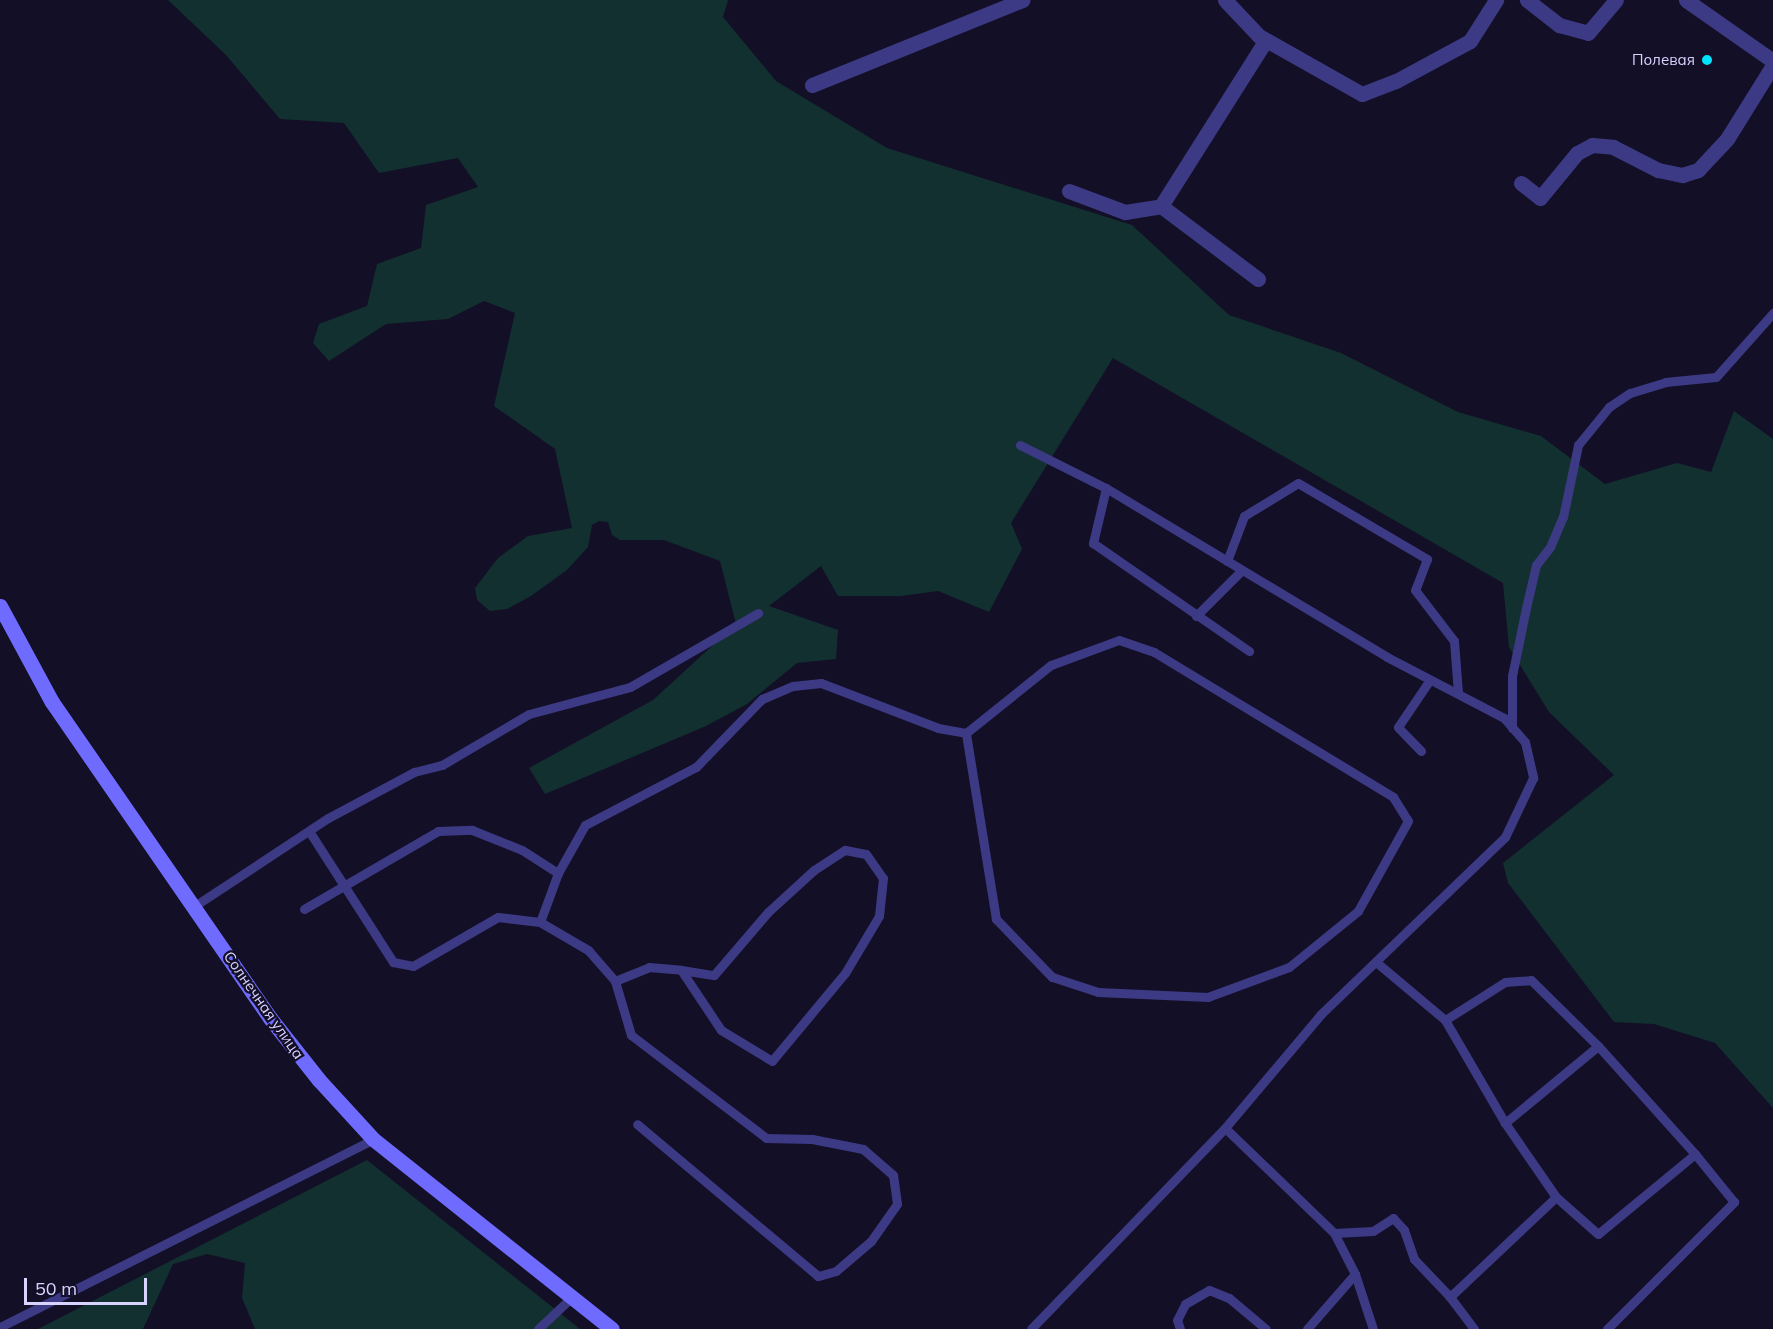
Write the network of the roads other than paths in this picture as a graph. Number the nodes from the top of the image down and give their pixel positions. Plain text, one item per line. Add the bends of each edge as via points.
1 (1022, 0) edge
2 (1225, 0) edge
3 (1496, 0) edge
4 (1527, 0) edge
5 (1616, 0) edge
6 (1686, 0) edge
7 (1266, 40) junction
8 (1773, 63) edge
9 (812, 85) dead end
10 (1521, 183) dead end
11 (1069, 191) dead end
12 (1161, 206) junction
13 (1258, 279) dead end
14 (1773, 313) edge
15 (1020, 445) dead end
16 (1106, 488) junction
17 (1227, 561) junction
18 (1241, 571) junction
19 (0, 606) edge
20 (758, 613) dead end
21 (1196, 616) junction
22 (1249, 651) dead end
23 (1428, 681) junction
24 (1458, 693) junction
25 (1512, 728) junction
26 (966, 733) junction
27 (1421, 751) dead end
28 (309, 831) junction
29 (558, 873) junction
30 (343, 886) junction
31 (196, 905) junction
32 (304, 909) dead end
33 (540, 922) junction
34 (1376, 962) junction
35 (681, 970) junction
36 (615, 981) junction
37 (1445, 1020) junction
38 (1598, 1046) junction
39 (637, 1124) dead end
40 (1505, 1124) junction
41 (1225, 1128) junction
42 (373, 1138) junction
43 (1695, 1154) junction
44 (1556, 1197) junction
45 (1334, 1233) junction
46 (1355, 1274) junction
47 (572, 1297) junction
48 (1450, 1297) junction
49 (0, 1327) edge
50 (538, 1329) edge
51 (612, 1329) edge
52 (1031, 1329) edge
53 (1180, 1329) edge
54 (1266, 1329) edge
55 (1307, 1329) edge
56 (1373, 1329) edge
57 (1474, 1329) edge
58 (1607, 1329) edge

1 - 9 street
2 - 7 street
3 - 7 street via 1470,41 1396,81 1362,93
4 - 5 street via 1559,25 1588,33
6 - 8 street
7 - 12 street via 1215,114 1178,184
8 - 10 street via 1726,139 1698,170 1682,175 1658,170 1613,147 1592,145 1577,153 1540,198
11 - 12 street via 1125,212
12 - 13 street
14 - 25 lane via 1716,377 1665,382 1630,393 1609,407 1578,445 1563,517 1550,548 1538,563 1528,601 1512,676
15 - 16 lane
16 - 17 lane
16 - 21 lane via 1094,543
17 - 18 lane
17 - 24 lane via 1244,516 1298,483 1426,559 1415,590 1454,641
18 - 21 lane
18 - 23 lane
19 - 31 street, Солнечная улица via 52,702
20 - 28 lane via 630,687 529,714 442,765 414,772
21 - 22 lane
23 - 24 lane
23 - 27 lane via 1398,727
24 - 25 lane via 1504,718
25 - 34 lane via 1525,742 1533,778 1505,837
26 - 26 lane via 1051,665 1119,640 1154,652 1393,797 1408,821 1358,910 1288,967 1208,997 1098,992 1052,977 996,919
26 - 29 lane via 938,728 821,683 794,686 762,699 696,767 585,825
28 - 30 lane
28 - 31 lane
29 - 30 lane via 522,850 472,830 438,831
29 - 33 lane
30 - 32 lane
30 - 33 lane via 393,962 413,966 498,917
31 - 42 street, Солнечная улица via 270,1018 319,1080
33 - 36 lane via 588,950
34 - 37 lane
34 - 41 lane via 1321,1014
35 - 35 lane via 714,975 768,912 813,870 845,850 866,854 884,878 879,916 845,973 772,1061 720,1030
35 - 36 lane via 649,967
36 - 39 lane via 631,1035 766,1138 812,1139 863,1149 893,1175 897,1204 871,1241 836,1270 818,1276
37 - 38 lane via 1505,982 1531,980
37 - 40 lane
38 - 40 lane
38 - 43 lane
40 - 44 lane
41 - 45 lane
41 - 52 lane
42 - 47 street, Солнечная улица
42 - 49 lane
43 - 44 lane via 1598,1234
43 - 58 lane via 1734,1202
44 - 48 lane
45 - 46 lane
45 - 48 lane via 1373,1231 1393,1218 1404,1230 1414,1259
46 - 55 lane
46 - 56 lane
47 - 50 lane
47 - 51 street, Солнечная улица
48 - 57 lane
53 - 54 lane via 1178,1320 1185,1304 1209,1290 1229,1298

